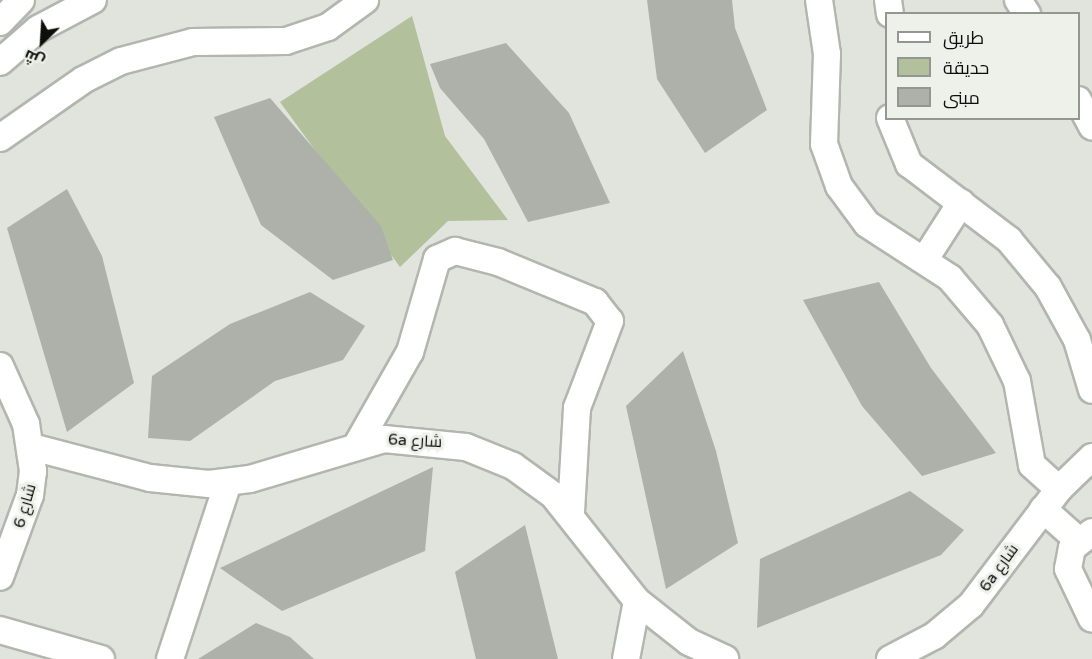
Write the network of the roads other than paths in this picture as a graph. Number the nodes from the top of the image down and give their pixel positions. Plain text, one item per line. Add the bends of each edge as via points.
1 (21, 0) edge
2 (93, 0) edge
3 (365, 0) edge
4 (819, 0) edge
5 (0, 22) edge
6 (0, 62) edge
7 (1080, 104) edge
8 (891, 120) edge
9 (1092, 126) edge
10 (0, 138) edge
11 (962, 203) junction
12 (925, 259) junction
13 (0, 366) edge
14 (1092, 390) edge
15 (358, 443) junction
16 (32, 447) junction
17 (1092, 457) edge
18 (228, 483) junction
19 (1051, 499) junction
20 (571, 513) junction
21 (1085, 536) edge
22 (0, 577) edge
23 (637, 601) junction
24 (1092, 619) edge
25 (0, 630) edge
26 (101, 659) edge
27 (170, 659) edge
28 (627, 659) edge
29 (725, 659) edge
30 (890, 659) edge

1 - 5 street
2 - 6 street via 38,29
3 - 10 street via 328,27 286,41 193,42 121,61 82,80
4 - 12 street via 827,54 822,124 830,165 867,224
7 - 9 street
8 - 11 street via 909,164
11 - 12 street
11 - 14 street via 1009,240 1048,287 1077,340
12 - 19 street via 950,278 990,325 1017,381 1032,465
13 - 16 street, شارع 6
15 - 18 street, 6a شارع
15 - 20 street, 6a شارع via 412,438 466,447 513,466
15 - 20 street via 410,352 437,259 455,251 498,262 595,302 610,321 577,408
16 - 18 street, 6a شارع via 170,481
16 - 22 street, شارع 6 via 30,495
17 - 19 street, 6a شارع
18 - 27 street
19 - 21 street
19 - 30 street, 6a شارع via 971,605 934,636
20 - 23 street, 6a شارع
21 - 24 street via 1068,569
23 - 28 street
23 - 29 street, 6a شارع via 680,636
25 - 26 street

